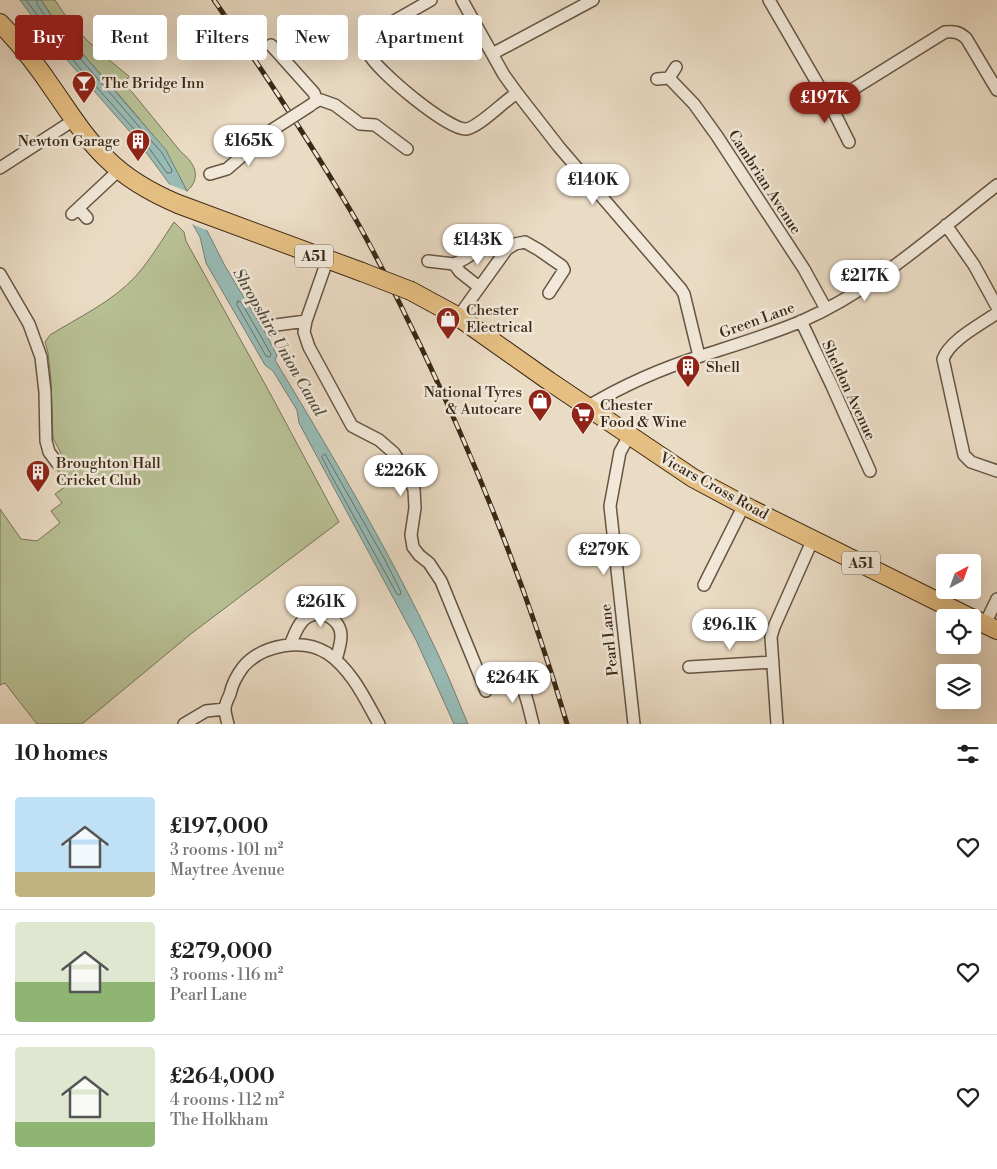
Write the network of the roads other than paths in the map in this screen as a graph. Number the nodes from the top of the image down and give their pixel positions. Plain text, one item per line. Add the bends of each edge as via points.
1 (431, 0) edge
2 (462, 0) edge
3 (593, 0) edge
4 (769, 0) edge
5 (580, 4) edge
6 (0, 23) edge
7 (271, 45) dead end
8 (492, 54) junction
9 (676, 67) dead end
10 (997, 90) edge
11 (517, 93) junction
12 (831, 99) junction
13 (314, 103) junction
14 (74, 120) junction
15 (849, 142) dead end
16 (407, 149) dead end
17 (0, 168) edge
18 (119, 170) junction
19 (210, 174) dead end
20 (997, 185) edge
21 (87, 218) dead end
22 (946, 225) junction
23 (485, 242) dead end
24 (328, 261) junction
25 (428, 262) dead end
26 (454, 264) junction
27 (0, 274) edge
28 (479, 287) junction
29 (549, 293) dead end
30 (997, 307) edge
31 (826, 309) junction
32 (997, 314) edge
33 (458, 317) junction
34 (306, 321) junction
35 (801, 321) junction
36 (276, 325) dead end
37 (699, 356) junction
38 (587, 406) junction
39 (629, 436) junction
40 (58, 464) dead end
41 (870, 471) dead end
42 (997, 471) edge
43 (744, 505) junction
44 (813, 539) junction
45 (704, 585) dead end
46 (997, 598) edge
47 (953, 609) edge
48 (981, 623) edge
49 (290, 645) junction
50 (336, 660) junction
51 (773, 662) junction
52 (689, 667) dead end
53 (481, 679) junction
54 (486, 691) dead end
55 (225, 709) junction
56 (184, 724) edge
57 (228, 724) edge
58 (379, 724) edge
59 (533, 724) edge
60 (634, 724) edge
61 (777, 724) edge

1 - 11 street via 372,33 367,48 375,63 437,116 463,128 473,126
2 - 8 street
3 - 5 street
4 - 12 street via 823,93
5 - 8 street
6 - 14 highway, A51 via 25,50
7 - 13 street via 314,93
8 - 11 street
9 - 31 street, Cambrian Avenue via 663,78 694,104 717,136 804,269
10 - 12 street via 966,38 954,31 945,32 842,96
11 - 37 street via 681,289
12 - 15 street via 831,106
13 - 16 street via 321,100 335,105 360,124 375,124
13 - 19 street, bridge via 272,130 227,169
14 - 17 street
14 - 18 highway, A51
18 - 21 street via 75,211
18 - 24 highway, Vicars Cross Road / A51 via 178,204
20 - 22 street, Green Lane
22 - 30 street
22 - 31 street, Green Lane via 895,267
23 - 26 street via 464,260
24 - 33 highway, Vicars Cross Road / A51, bridge via 412,291
24 - 34 street
25 - 26 street
26 - 28 street
27 - 40 street via 29,324 41,358 46,441
28 - 29 street via 507,248 525,242 564,270
28 - 33 street
31 - 35 street, Green Lane
32 - 42 street via 954,344 946,351 944,360 964,455 971,462
33 - 38 highway, Vicars Cross Road / A51
34 - 36 street
34 - 53 street via 304,332 309,346 352,426 379,440 394,453 414,489 413,547 441,581
35 - 37 street, Green Lane
35 - 41 street, Sheldon Avenue
37 - 38 street, Green Lane via 613,391
38 - 39 highway, Vicars Cross Road / A51
39 - 43 highway, Vicars Cross Road / A51 via 693,478
39 - 60 street, Pearl Lane via 620,452 610,506
43 - 44 highway, Vicars Cross Road / A51
43 - 45 street
44 - 47 highway, Vicars Cross Road / A51
44 - 51 street via 774,626 771,636
46 - 48 street
49 - 50 street via 308,645
49 - 50 street via 306,618 318,614 329,616 337,623 341,635
49 - 55 street via 257,656 244,667 232,685
50 - 58 street via 353,678
51 - 52 street
51 - 61 street
53 - 54 street
53 - 59 street via 500,672 514,675 521,684
55 - 56 street via 206,711
55 - 57 street

